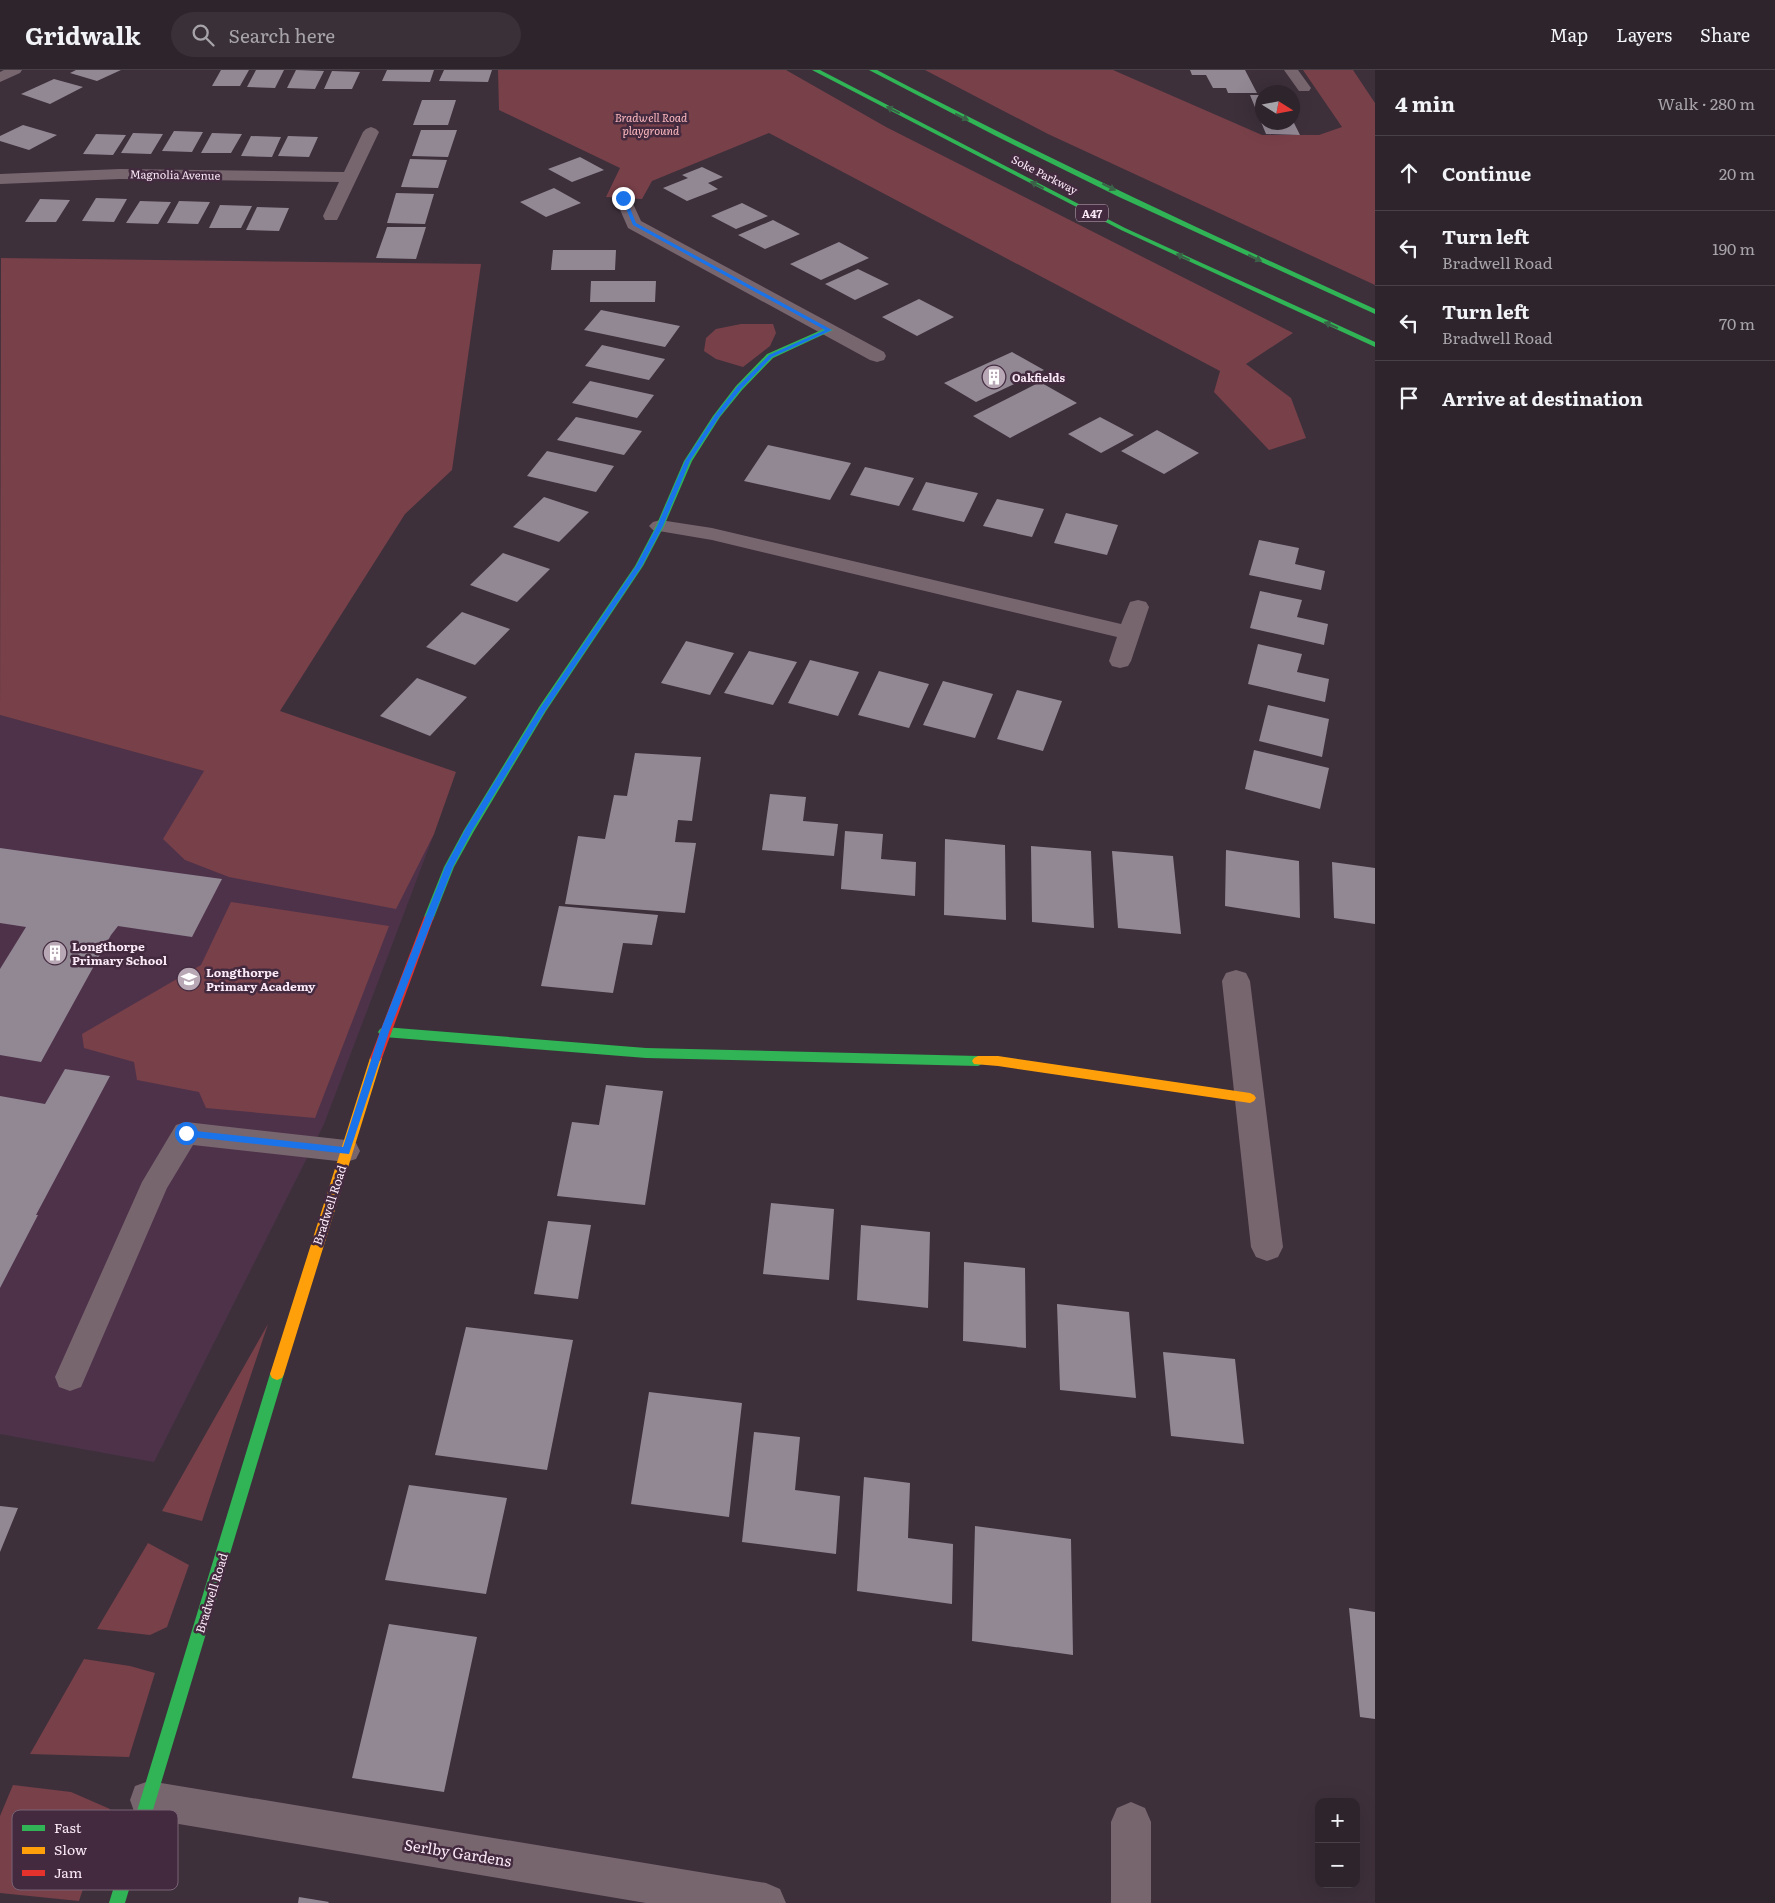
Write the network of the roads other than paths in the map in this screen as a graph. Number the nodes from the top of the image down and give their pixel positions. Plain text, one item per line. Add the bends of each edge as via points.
1 (15, 70) edge
2 (815, 70) edge
3 (872, 70) edge
4 (1292, 70) edge
5 (0, 78) edge
6 (1304, 88) dead end
7 (371, 132) dead end
8 (349, 177) junction
9 (0, 180) edge
10 (623, 198) dead end
11 (331, 216) dead end
12 (1375, 312) edge
13 (829, 330) junction
14 (1375, 345) edge
15 (877, 356) dead end
16 (660, 526) junction
17 (1138, 607) dead end
18 (1129, 633) junction
19 (1120, 661) dead end
20 (1236, 980) dead end
21 (384, 1032) junction
22 (1250, 1098) junction
23 (346, 1151) junction
24 (1267, 1247) dead end
25 (70, 1377) dead end
26 (149, 1800) junction
27 (146, 1810) edge
28 (1131, 1822) dead end
29 (121, 1890) edge
30 (117, 1903) edge
31 (766, 1903) edge
32 (1132, 1903) edge

1 - 5 street
14 -> 2 main road, Soke Parkway / A47 via 1123,229
3 -> 12 main road, Soke Parkway / A47 via 955,114 1275,268
4 - 6 street
7 - 8 street
8 - 9 street, Magnolia Avenue via 120,174
8 - 11 street
10 - 13 street via 634,224
13 - 15 street
13 - 16 main road, Bradwell Road via 770,356 739,388 688,461
16 - 18 street via 712,534
16 - 21 main road, Bradwell Road via 639,566 542,710 469,830 449,867
17 - 18 street
18 - 19 street
20 - 22 street
21 - 22 main road via 646,1053 998,1061
21 - 23 main road, Bradwell Road
22 - 24 street
23 - 25 lane via 186,1133 156,1182
23 - 26 main road, Bradwell Road
26 - 27 main road, Bradwell Road
26 - 31 street, Serlby Gardens
28 - 32 street
29 - 30 main road, Bradwell Road

